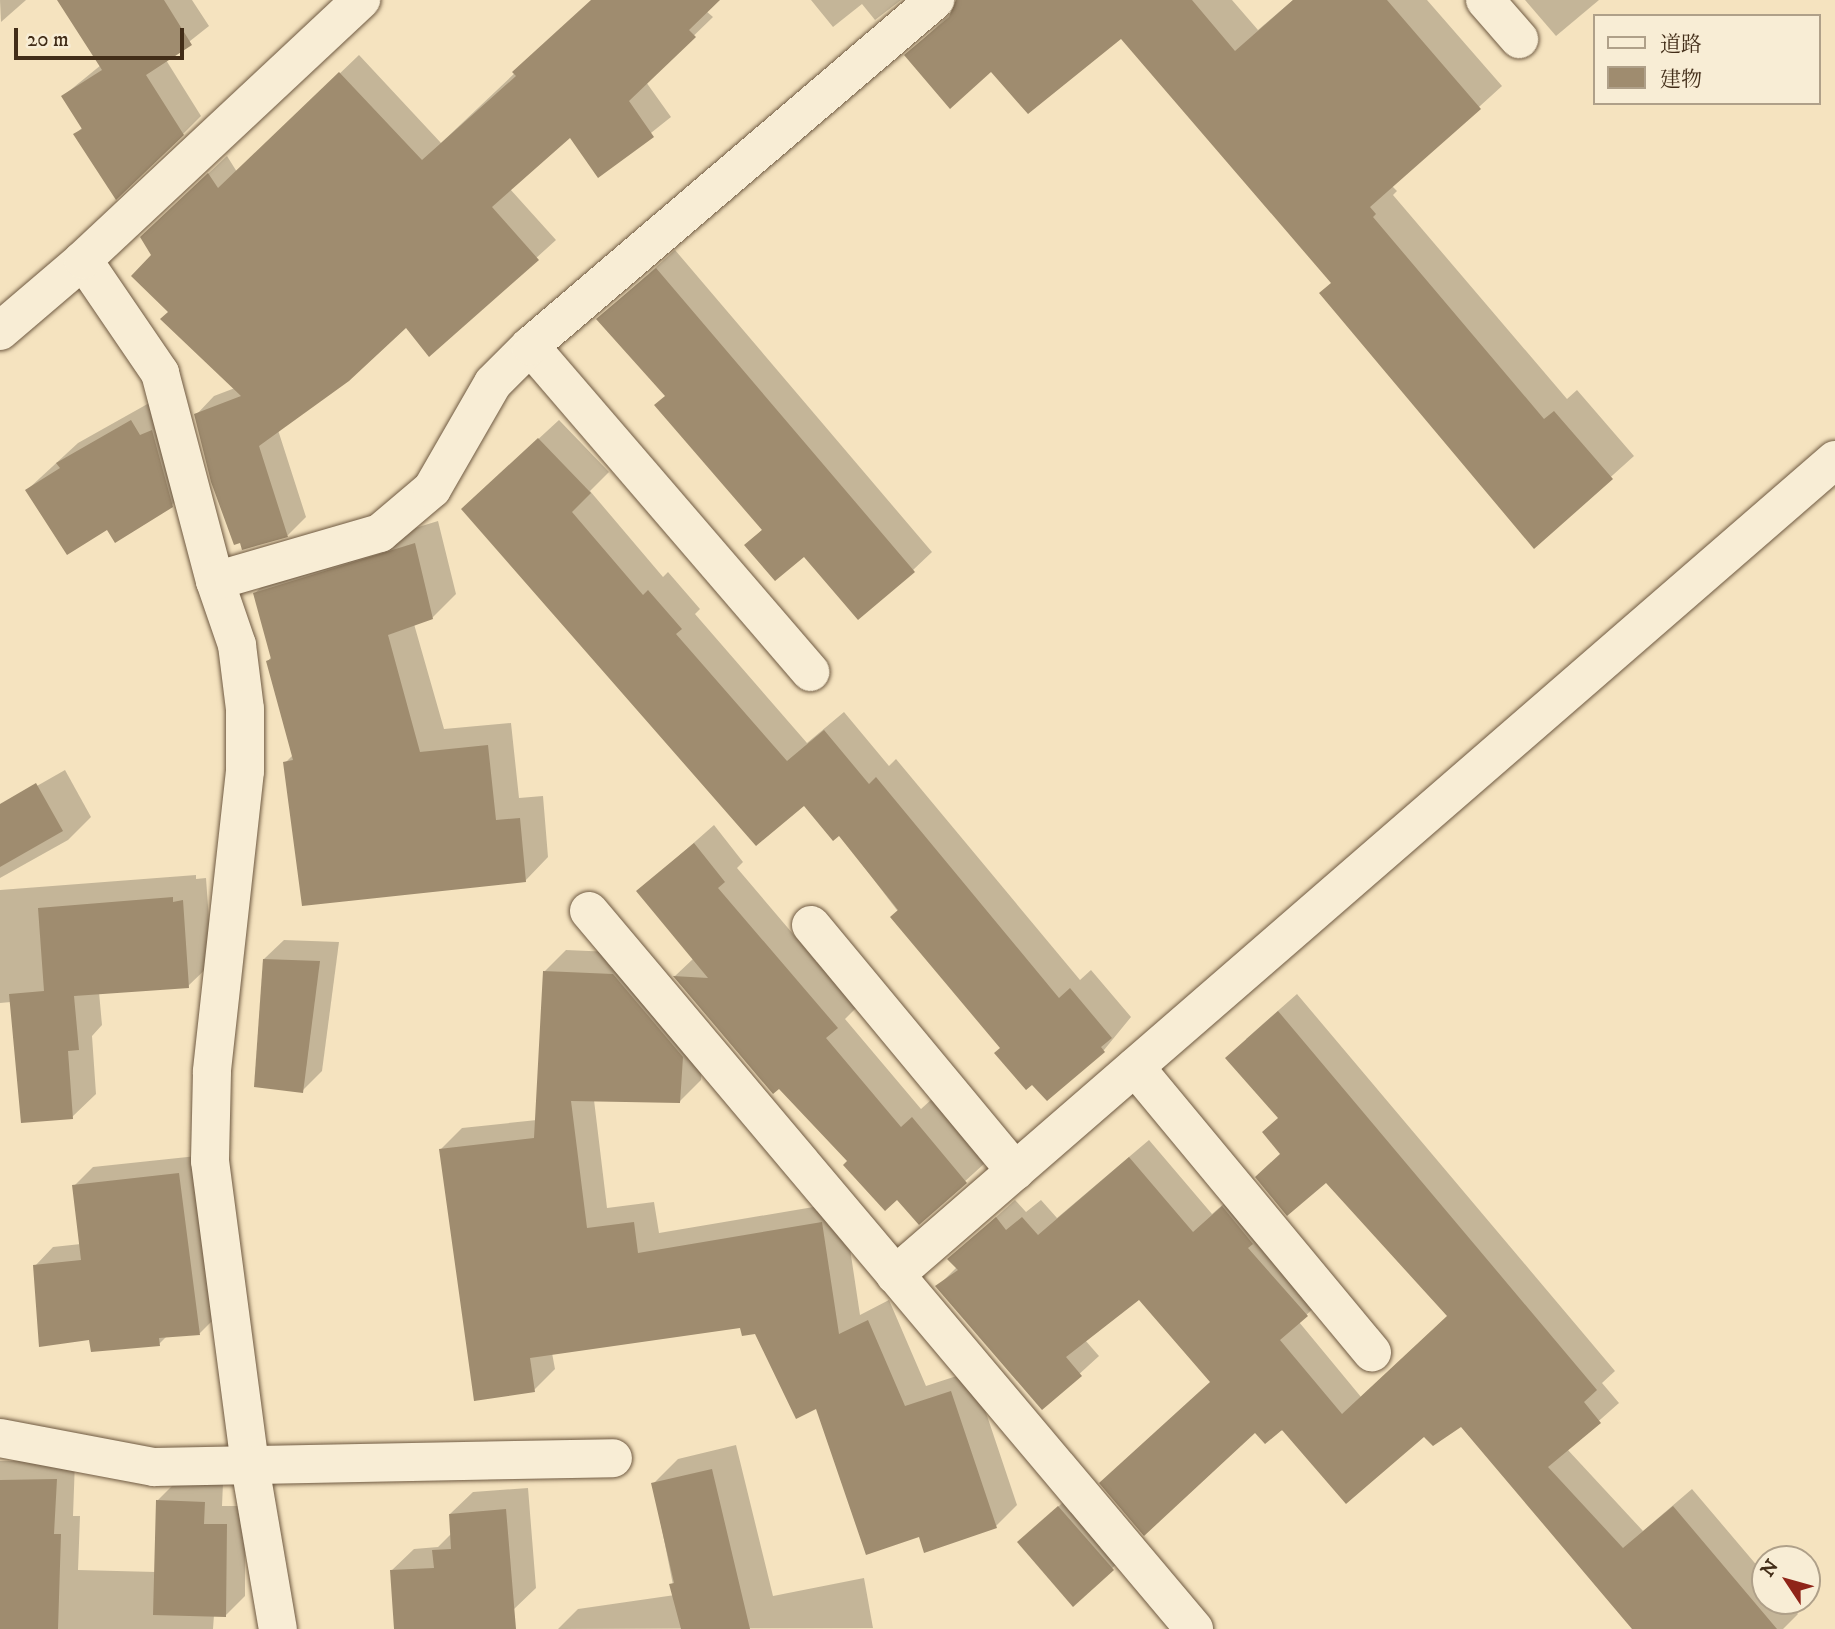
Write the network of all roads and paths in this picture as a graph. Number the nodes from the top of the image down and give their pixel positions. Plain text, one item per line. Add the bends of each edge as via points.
1 (361, 0) edge
2 (935, 0) edge
3 (1485, 0) edge
4 (1519, 39) dead end
5 (83, 260) junction
6 (0, 331) edge
7 (530, 346) junction
8 (1835, 460) edge
9 (215, 581) junction
10 (810, 672) dead end
11 (589, 911) dead end
12 (811, 925) dead end
13 (1135, 1067) junction
14 (1014, 1171) junction
15 (895, 1275) junction
16 (1372, 1352) dead end
17 (0, 1438) edge
18 (613, 1458) dead end
19 (250, 1466) junction
20 (278, 1629) edge
21 (1194, 1629) edge

1 - 5 street
2 - 7 street
3 - 4 street
5 - 6 street
5 - 9 street via 160,373
7 - 9 street via 493,383 432,489 380,533
7 - 10 street
8 - 13 street
9 - 19 street via 237,645 245,734 212,1072 210,1161
11 - 15 street
12 - 14 street
13 - 14 street
13 - 16 street
14 - 15 street
15 - 21 street
17 - 19 street via 154,1467
18 - 19 street
19 - 20 street

